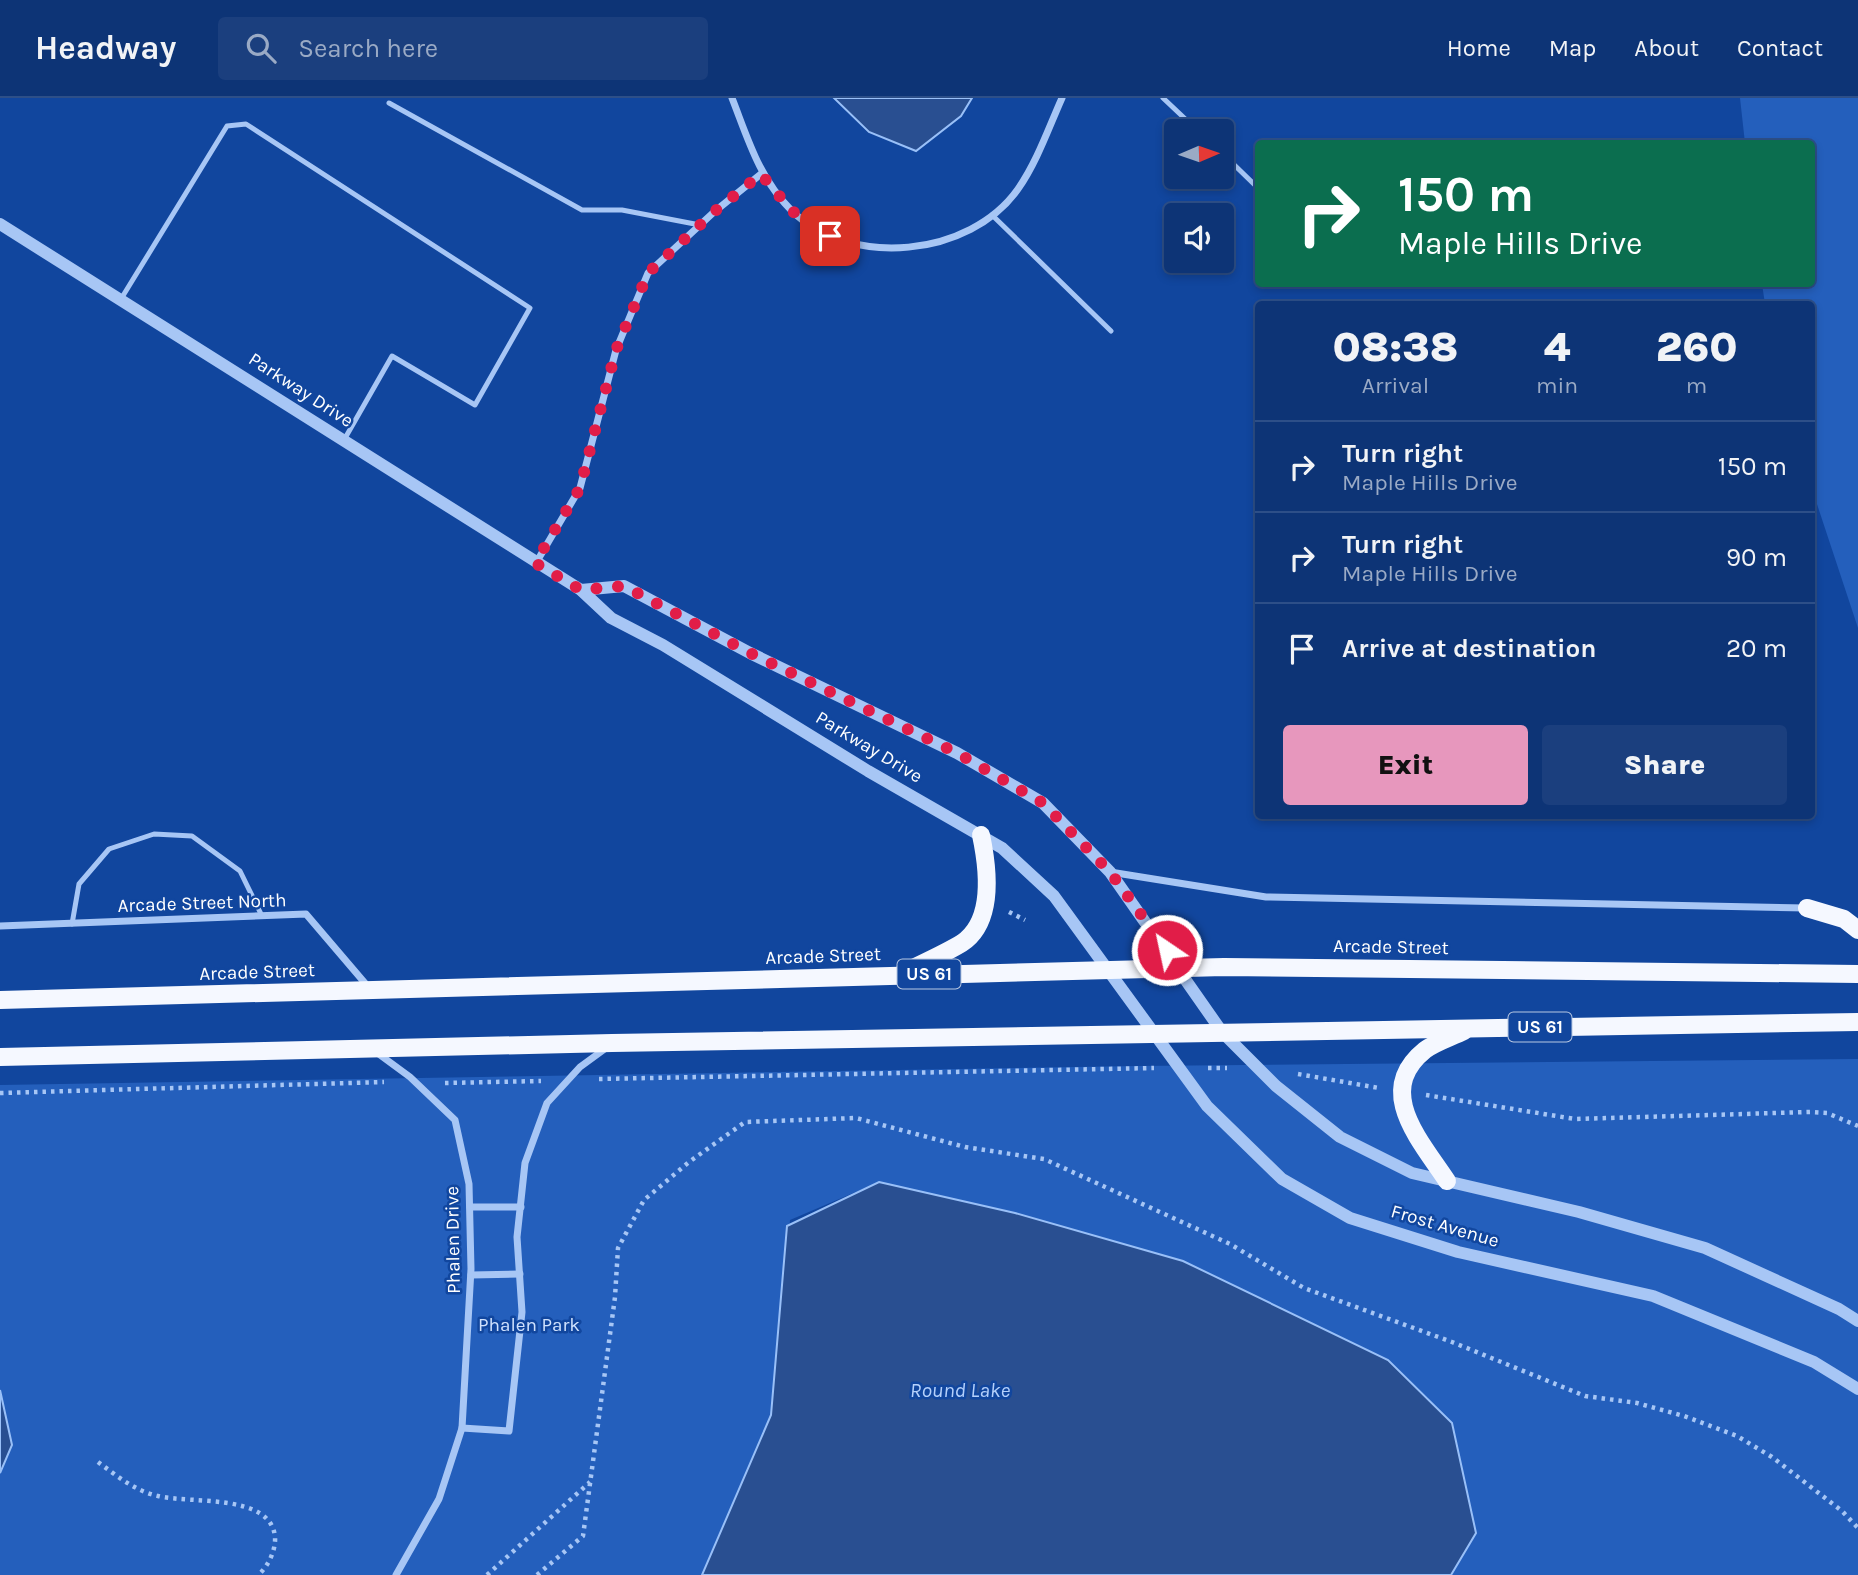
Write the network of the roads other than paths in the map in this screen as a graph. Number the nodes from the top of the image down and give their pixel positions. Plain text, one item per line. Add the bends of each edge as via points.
1 (732, 98) edge
2 (1062, 98) edge
3 (1163, 98) edge
4 (389, 103) dead end
5 (1185, 119) edge
6 (1234, 165) edge
7 (761, 174) junction
8 (1255, 185) edge
9 (992, 215) junction
10 (0, 224) edge
11 (699, 225) junction
12 (121, 299) junction
13 (1111, 331) dead end
14 (344, 440) junction
15 (535, 563) junction
16 (581, 590) junction
17 (981, 835) junction
18 (1110, 872) junction
19 (1807, 908) joint
20 (262, 916) junction
21 (72, 924) junction
22 (0, 926) edge
23 (1858, 930) edge
24 (1178, 968) junction
25 (1108, 970) junction
26 (1858, 974) edge
27 (900, 975) junction
28 (370, 989) junction
29 (0, 1000) edge
30 (1858, 1022) edge
31 (1470, 1028) junction
32 (1222, 1032) junction
33 (1152, 1033) junction
34 (612, 1043) junction
35 (373, 1050) junction
36 (0, 1057) edge
37 (1447, 1181) junction
38 (470, 1207) junction
39 (521, 1207) junction
40 (520, 1274) junction
41 (471, 1275) junction
42 (1858, 1321) edge
43 (1858, 1389) edge
44 (462, 1428) junction
45 (396, 1575) edge

1 - 7 street
2 - 9 street via 1018,189
3 - 5 lane
4 - 11 lane via 582,210 622,210
6 - 8 lane
7 - 9 street via 792,211 830,236 869,248 912,246 952,237
7 - 11 street
9 - 13 lane
10 - 12 street, Parkway Drive
11 - 15 street via 648,273 616,350 580,488
12 - 14 street, Parkway Drive
12 - 14 lane via 227,126 246,124 530,308 475,405 391,356
14 - 15 street, Parkway Drive
15 - 16 street, Parkway Drive
16 - 17 street, Parkway Drive via 611,618
16 - 18 street, Parkway Drive via 624,586 957,753 1043,803
17 - 25 street, Parkway Drive via 1054,896
17 - 27 main road via 988,868 986,909 965,941
18 - 19 street via 1266,897
18 - 24 street, Parkway Drive
19 - 23 main road via 1844,919
20 - 21 street, Arcade Street North
20 - 21 lane via 240,871 192,836 153,834 109,849 79,884
20 - 28 street, Arcade Street North via 306,914
21 - 22 street, Arcade Street North
24 - 25 main road, Arcade Street / US 61
24 - 26 main road, Arcade Street / US 61
24 - 32 street
25 - 27 main road, Arcade Street / US 61
25 - 33 street, Frost Avenue
27 - 28 main road, Arcade Street / US 61
28 - 29 main road, Arcade Street / US 61
30 - 31 main road, US 61
31 - 32 main road, US 61
31 - 37 main road via 1427,1049 1407,1068 1400,1091 1407,1120
32 - 33 main road, US 61
32 - 37 street via 1276,1086 1340,1137 1412,1173
33 - 34 main road, US 61
33 - 43 street, Frost Avenue via 1207,1106 1282,1179 1350,1218 1458,1252 1653,1296 1814,1362
34 - 35 main road, US 61
34 - 39 street via 580,1067 547,1103 525,1163
35 - 36 main road, US 61
35 - 38 street, Phalen Drive via 455,1120
37 - 42 street via 1705,1248
38 - 39 street
38 - 41 street, Phalen Drive
39 - 40 street via 517,1237
40 - 41 street
40 - 44 street via 522,1312 509,1431
41 - 44 street, Phalen Drive
44 - 45 street, Phalen Drive via 439,1499

